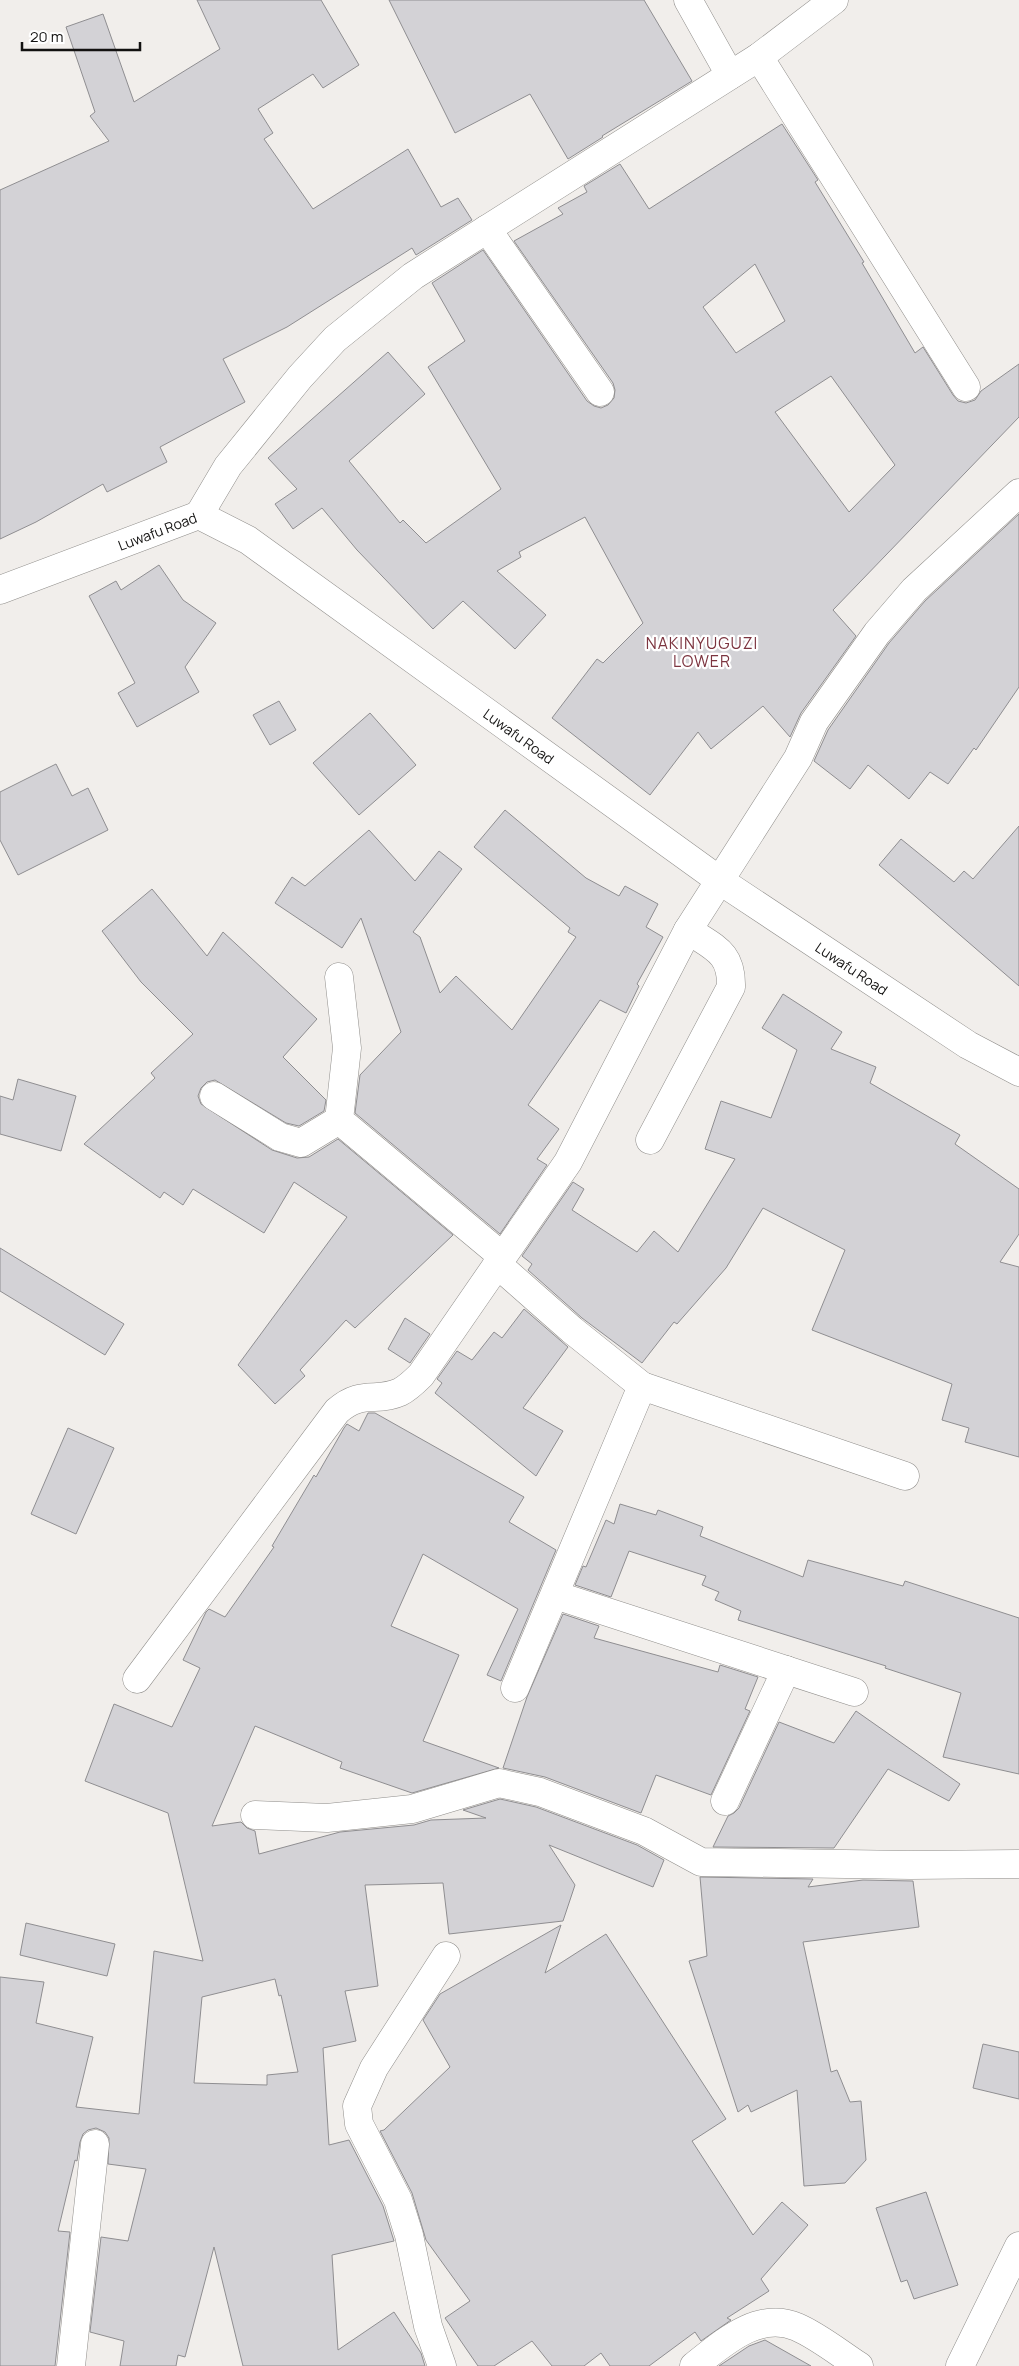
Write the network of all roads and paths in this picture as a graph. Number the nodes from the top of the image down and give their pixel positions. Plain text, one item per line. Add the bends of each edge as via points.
1 (688, 0) edge
2 (834, 0) edge
3 (759, 57) junction
4 (730, 75) junction
5 (487, 229) junction
6 (966, 387) dead end
7 (600, 392) dead end
8 (1019, 493) edge
9 (199, 515) junction
10 (0, 590) edge
11 (718, 880) junction
12 (688, 930) junction
13 (339, 977) dead end
14 (1019, 1072) edge
15 (214, 1096) dead end
16 (339, 1120) junction
17 (650, 1140) dead end
18 (499, 1260) junction
19 (642, 1386) junction
20 (905, 1476) dead end
21 (555, 1595) junction
22 (786, 1670) junction
23 (137, 1679) dead end
24 (515, 1688) dead end
25 (854, 1692) dead end
26 (725, 1801) dead end
27 (255, 1815) dead end
28 (1019, 1864) edge
29 (446, 1956) dead end
30 (95, 2144) dead end
31 (1019, 2246) edge
32 (71, 2366) edge
33 (442, 2366) edge
34 (694, 2366) edge
35 (859, 2366) edge
36 (960, 2366) edge

1 - 4 street
2 - 3 street
3 - 4 street
3 - 6 street
4 - 5 street
5 - 7 street
5 - 9 street via 414,276 335,339 228,466
8 - 11 street via 914,590 877,634 814,722 798,758
9 - 10 street, Luwafu Road
9 - 11 street, Luwafu Road via 248,540
11 - 12 street
11 - 14 street, Luwafu Road via 968,1045
12 - 17 street via 724,956 731,970 731,987
12 - 18 street via 568,1162
13 - 16 street via 347,1048
15 - 16 street via 280,1137 301,1143
16 - 18 street
18 - 19 street via 572,1330
18 - 23 street via 421,1375 400,1392 356,1398 337,1411
19 - 20 street
19 - 21 street
21 - 22 street
21 - 24 street
22 - 25 street
22 - 26 street
27 - 28 street via 327,1818 412,1809 498,1783 540,1792 644,1831 701,1862
29 - 33 street via 374,2068 357,2106 359,2124 398,2200 410,2235 428,2326
30 - 32 street
31 - 36 street
34 - 35 street via 729,2338 754,2326 782,2323 797,2327

